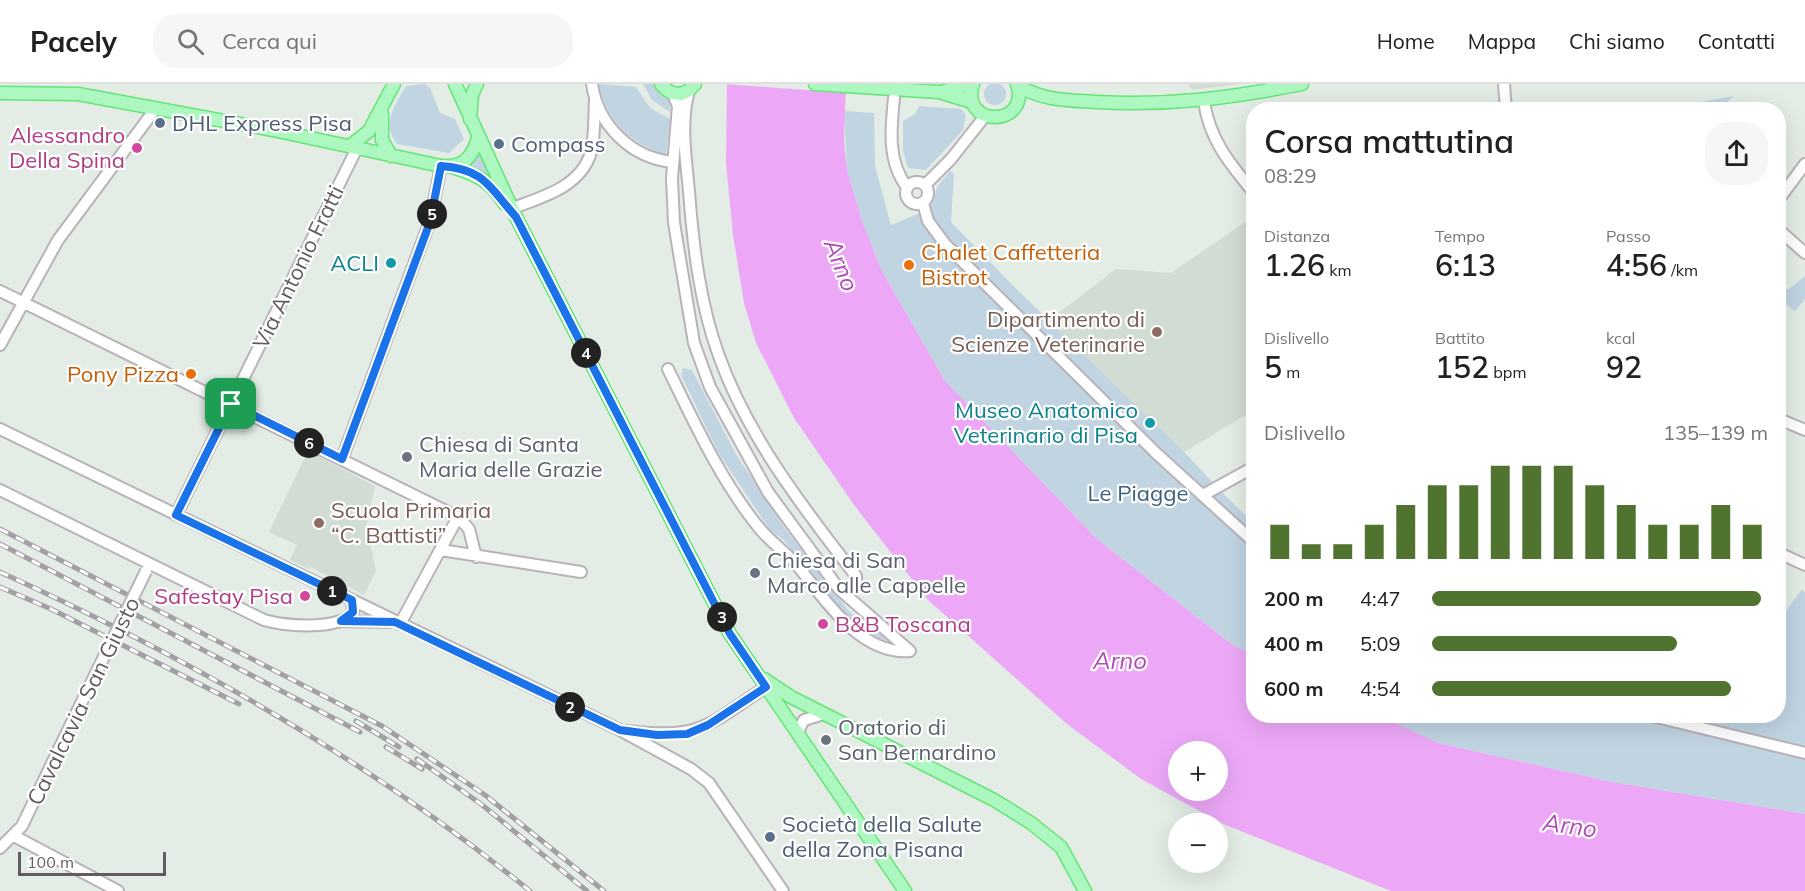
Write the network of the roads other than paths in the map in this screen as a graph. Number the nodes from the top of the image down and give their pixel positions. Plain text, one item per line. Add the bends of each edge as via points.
1 (394, 84) edge
2 (454, 84) edge
3 (477, 84) edge
4 (592, 84) edge
5 (661, 84) edge
6 (815, 84) edge
7 (1302, 84) edge
8 (1503, 84) edge
9 (973, 85) edge
10 (1017, 85) edge
11 (869, 86) edge
12 (692, 87) edge
13 (913, 87) edge
14 (939, 92) junction
15 (0, 93) edge
16 (673, 94) junction
17 (894, 98) dead end
18 (596, 100) junction
19 (1057, 100) junction
20 (1204, 101) junction
21 (972, 102) junction
22 (1505, 102) edge
23 (156, 108) junction
24 (382, 108) junction
25 (1015, 108) junction
26 (986, 116) junction
27 (470, 120) junction
28 (478, 138) junction
29 (354, 147) junction
30 (391, 156) junction
31 (673, 162) junction
32 (1805, 164) edge
33 (446, 167) junction
34 (672, 178) junction
35 (688, 178) junction
36 (1246, 183) edge
37 (925, 185) junction
38 (907, 187) junction
39 (1786, 190) edge
40 (923, 203) junction
41 (515, 212) junction
42 (1786, 236) edge
43 (1805, 253) edge
44 (699, 275) junction
45 (682, 277) junction
46 (0, 291) edge
47 (23, 302) junction
48 (0, 345) edge
49 (718, 354) junction
50 (699, 358) junction
51 (668, 369) dead end
52 (231, 404) junction
53 (1786, 422) edge
54 (0, 429) edge
55 (1805, 430) edge
56 (342, 459) junction
57 (1246, 471) edge
58 (0, 490) edge
59 (1203, 495) junction
60 (176, 515) junction
61 (458, 517) junction
62 (1246, 535) edge
63 (441, 550) junction
64 (1786, 556) edge
65 (477, 557) junction
66 (1805, 565) edge
67 (148, 567) junction
68 (581, 572) dead end
69 (847, 594) junction
70 (352, 600) junction
71 (341, 621) junction
72 (398, 623) junction
73 (763, 682) junction
74 (824, 714) junction
75 (1681, 723) edge
76 (620, 730) junction
77 (800, 738) junction
78 (1805, 753) edge
79 (14, 837) junction
80 (0, 840) edge
81 (0, 848) edge
82 (118, 891) edge
83 (783, 891) edge
84 (905, 891) edge
85 (1085, 891) edge

1 - 24 main road
2 - 27 main road
3 - 27 main road
4 - 18 street
5 - 16 main road
6 - 11 main road
7 - 20 main road
8 - 22 street
9 - 14 main road
9 - 21 main road
10 - 19 main road via 1036,96
10 - 25 main road
11 - 13 main road
12 - 16 main road
12 - 35 street via 686,147
13 - 14 main road
14 - 21 main road
15 - 23 main road via 70,93
16 - 31 street via 678,106
17 - 38 street via 893,153
18 - 31 street via 610,128 628,145 650,157
18 - 41 street via 592,149 582,169 560,189
19 - 20 main road via 1142,104
19 - 25 main road
20 - 36 street via 1219,148
21 - 26 main road
23 - 29 main road
23 - 47 street via 84,202
24 - 29 main road
24 - 30 main road via 382,140
25 - 26 main road via 1003,117
26 - 37 street
27 - 28 main road
28 - 33 main road via 469,158
28 - 41 main road
29 - 30 main road
29 - 52 street, Via Antonio Fratti
30 - 33 main road
31 - 34 street
32 - 39 street
33 - 41 main road via 480,177
33 - 56 street via 430,222
34 - 35 street
34 - 45 street
35 - 44 street
37 - 38 street via 916,182
37 - 40 street via 928,195
38 - 40 street via 908,200
40 - 59 street via 928,221 945,244 1156,454
41 - 73 main road via 730,634
42 - 43 street
44 - 45 street
44 - 49 street
45 - 50 street
46 - 47 street
47 - 48 street
47 - 52 street
49 - 50 street
49 - 69 street via 766,449 856,576 856,586
50 - 69 street via 710,387 762,482 839,589
51 - 69 street via 707,449 766,538 783,549 834,611 870,640 893,652 910,651
52 - 56 street
52 - 60 street, Via Antonio Fratti
53 - 55 street
54 - 60 street
56 - 61 street
57 - 59 street
58 - 67 street
59 - 62 street
60 - 70 street
61 - 63 street
61 - 65 street via 469,529
63 - 65 street
63 - 72 street
64 - 66 street
65 - 68 street
67 - 71 street via 264,620 300,625
67 - 79 street, Cavalcavia San Giusto, bridge via 30,812
70 - 71 street via 353,612
70 - 72 street
71 - 72 street
72 - 76 street
73 - 74 main road
73 - 76 street via 716,720 687,734
73 - 77 main road
74 - 77 street via 804,720
74 - 85 main road via 994,800 1031,823 1061,847
75 - 78 street
76 - 83 street via 709,783
77 - 84 main road
79 - 80 street
79 - 81 street, Cavalcavia San Giusto
79 - 82 street

